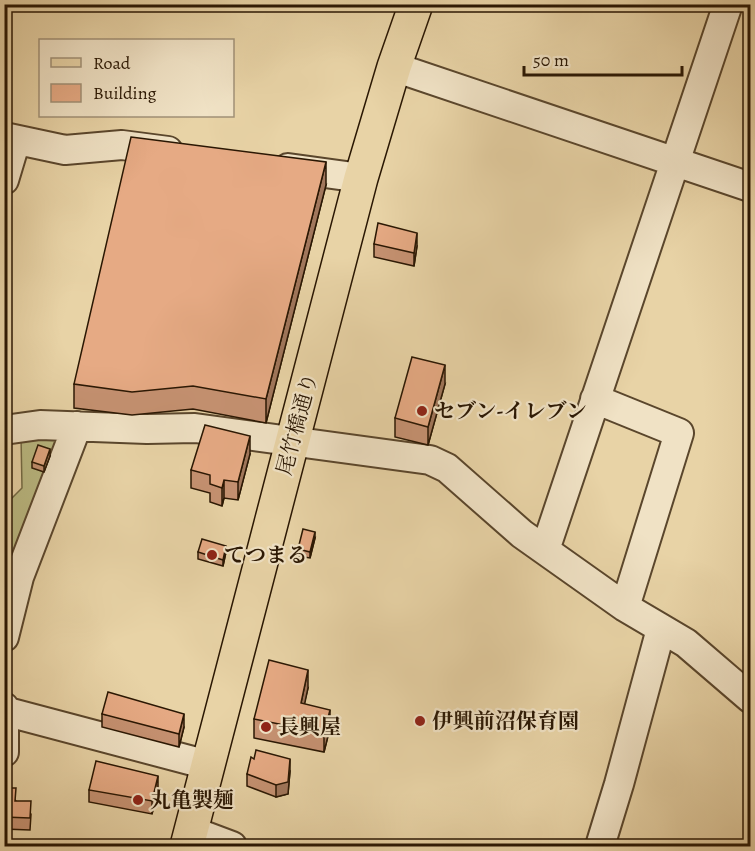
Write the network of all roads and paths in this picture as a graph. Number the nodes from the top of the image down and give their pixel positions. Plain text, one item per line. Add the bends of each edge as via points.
1 (416, 4) edge
2 (728, 4) edge
3 (394, 67) junction
4 (10, 138) edge
5 (194, 155) edge
6 (674, 161) junction
7 (265, 165) edge
8 (361, 178) junction
9 (4, 180) edge
10 (750, 187) edge
11 (595, 399) junction
12 (77, 426) junction
13 (4, 430) edge
14 (292, 443) junction
15 (545, 550) junction
16 (626, 608) junction
17 (661, 629) junction
18 (4, 637) edge
19 (750, 698) edge
20 (5, 710) edge
21 (4, 752) edge
22 (208, 765) junction
23 (189, 839) edge
24 (232, 846) edge
25 (600, 846) edge

1 - 3 main road, 尾竹橋通り
2 - 6 street
3 - 6 street
3 - 8 main road, 尾竹橋通り
4 - 5 street via 65,150 122,145
4 - 9 street
6 - 10 street
6 - 11 street
7 - 8 street
8 - 14 main road, 尾竹橋通り
11 - 15 street
11 - 16 street via 679,433
12 - 13 street
12 - 14 street via 195,428
12 - 18 street via 19,577
14 - 15 street via 430,460 447,468
14 - 22 main road, 尾竹橋通り
15 - 16 street
16 - 17 street
17 - 19 street via 686,643
17 - 25 street
20 - 21 street
20 - 22 street
22 - 23 main road, 尾竹橋通り
23 - 24 street

